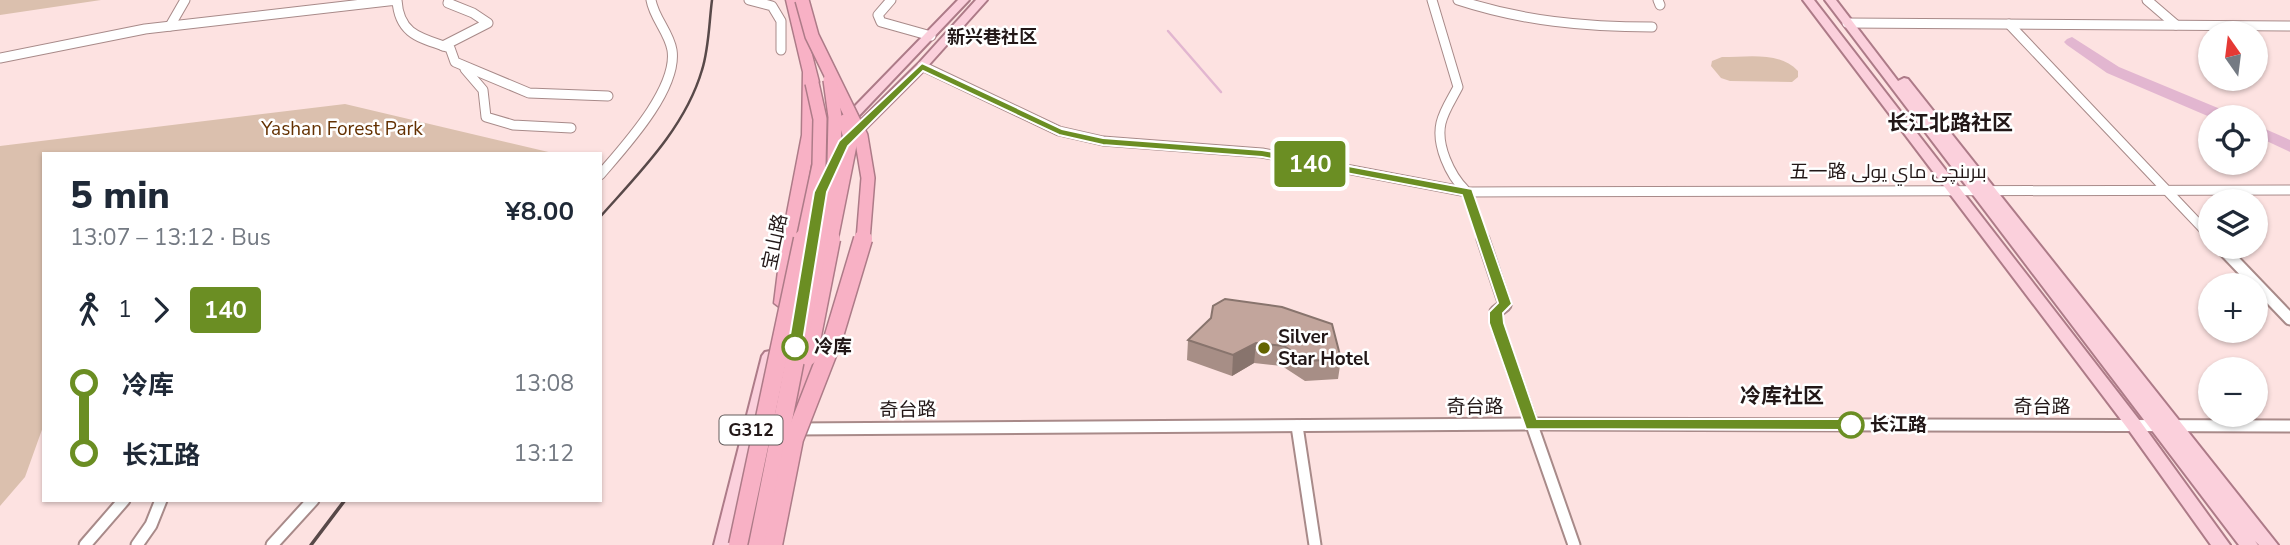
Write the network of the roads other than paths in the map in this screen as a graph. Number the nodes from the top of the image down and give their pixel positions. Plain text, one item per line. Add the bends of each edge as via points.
1 (184, 0) edge
2 (449, 0) edge
3 (651, 0) edge
4 (749, 0) edge
5 (792, 0) edge
6 (806, 0) edge
7 (891, 0) edge
8 (964, 0) edge
9 (982, 0) edge
10 (1432, 0) edge
11 (1458, 0) edge
12 (1808, 0) edge
13 (1830, 0) edge
14 (2147, 0) edge
15 (759, 11) dead end
16 (1847, 23) junction
17 (2009, 24) junction
18 (170, 26) junction
19 (2176, 26) junction
20 (2290, 26) edge
21 (1652, 27) dead end
22 (931, 36) junction
23 (443, 46) junction
24 (781, 50) dead end
25 (0, 58) edge
26 (460, 65) junction
27 (922, 66) junction
28 (811, 78) junction
29 (830, 79) junction
30 (608, 96) dead end
31 (571, 128) dead end
32 (602, 171) edge
33 (1955, 189) junction
34 (1981, 189) junction
35 (2166, 189) junction
36 (2290, 190) edge
37 (1467, 192) junction
38 (2198, 223) edge
39 (2232, 259) edge
40 (780, 317) junction
41 (2290, 319) edge
42 (1532, 424) junction
43 (2134, 425) junction
44 (2166, 425) junction
45 (1297, 426) junction
46 (2290, 426) edge
47 (787, 430) junction
48 (112, 502) edge
49 (122, 502) edge
50 (160, 502) edge
51 (311, 502) edge
52 (110, 517) junction
53 (85, 545) edge
54 (137, 545) edge
55 (272, 545) edge
56 (723, 545) edge
57 (738, 545) edge
58 (758, 545) edge
59 (773, 545) edge
60 (783, 545) edge
61 (1315, 545) edge
62 (1574, 545) edge
63 (2221, 545) edge
64 (2249, 545) edge
65 (2269, 545) edge

1 - 18 street
2 - 23 street via 488,23
3 - 32 street via 672,50 668,77
4 - 15 street
4 - 24 street via 772,6 781,21
5 - 28 highway
6 - 29 highway
6 - 59 highway, bridge via 812,36 861,136 868,178 862,247 794,439
6 - 60 highway via 869,131 876,172 870,240 806,430
7 - 22 street via 878,15 881,22
8 - 22 main road, 宝山路 / G312
9 - 27 main road, 宝山路 / G312
10 - 37 street via 1458,87 1440,137 1455,183
11 - 21 street via 1555,25
12 - 33 main road
13 - 16 main road
14 - 19 street
16 - 17 street
16 - 34 main road via 1867,34
17 - 19 street
17 - 35 street
18 - 23 street via 397,0 397,16 406,29
18 - 25 street
19 - 20 street
22 - 40 main road, 宝山路 / G312 via 827,142 806,194
23 - 26 street via 450,48
26 - 30 street via 529,93
26 - 31 street via 483,90 486,117 513,125
27 - 37 street, 五一路 بىرىنچى ماي يولى via 1059,131 1103,141 1262,153
27 - 47 main road, 宝山路 / G312 via 843,144 820,192 797,325
28 - 40 highway via 809,135
28 - 57 highway, bridge via 820,119 819,165
29 - 47 highway, bridge via 851,141 808,356
29 - 58 highway, bridge via 834,164
33 - 34 street, 五一路 بىرىنچى ماي يولى
33 - 37 street, 五一路 بىرىنچى ماي يولى
33 - 43 main road
34 - 35 street, 五一路 بىرىنچى ماي يولى
34 - 44 main road
35 - 36 street, 五一路 بىرىنچى ماي يولى
35 - 38 street
37 - 42 street via 1505,304 1491,310
39 - 41 street
40 - 56 main road, 宝山路 / G312
42 - 43 street, 奇台路
42 - 45 street, 奇台路
42 - 62 street
43 - 44 street, 奇台路
43 - 63 main road
44 - 46 street, 奇台路
44 - 64 main road
44 - 65 main road
45 - 47 street, 奇台路
45 - 61 street
47 - 59 main road, 宝山路 / G312
48 - 52 street
49 - 52 street
50 - 54 street
51 - 55 street
52 - 53 street

